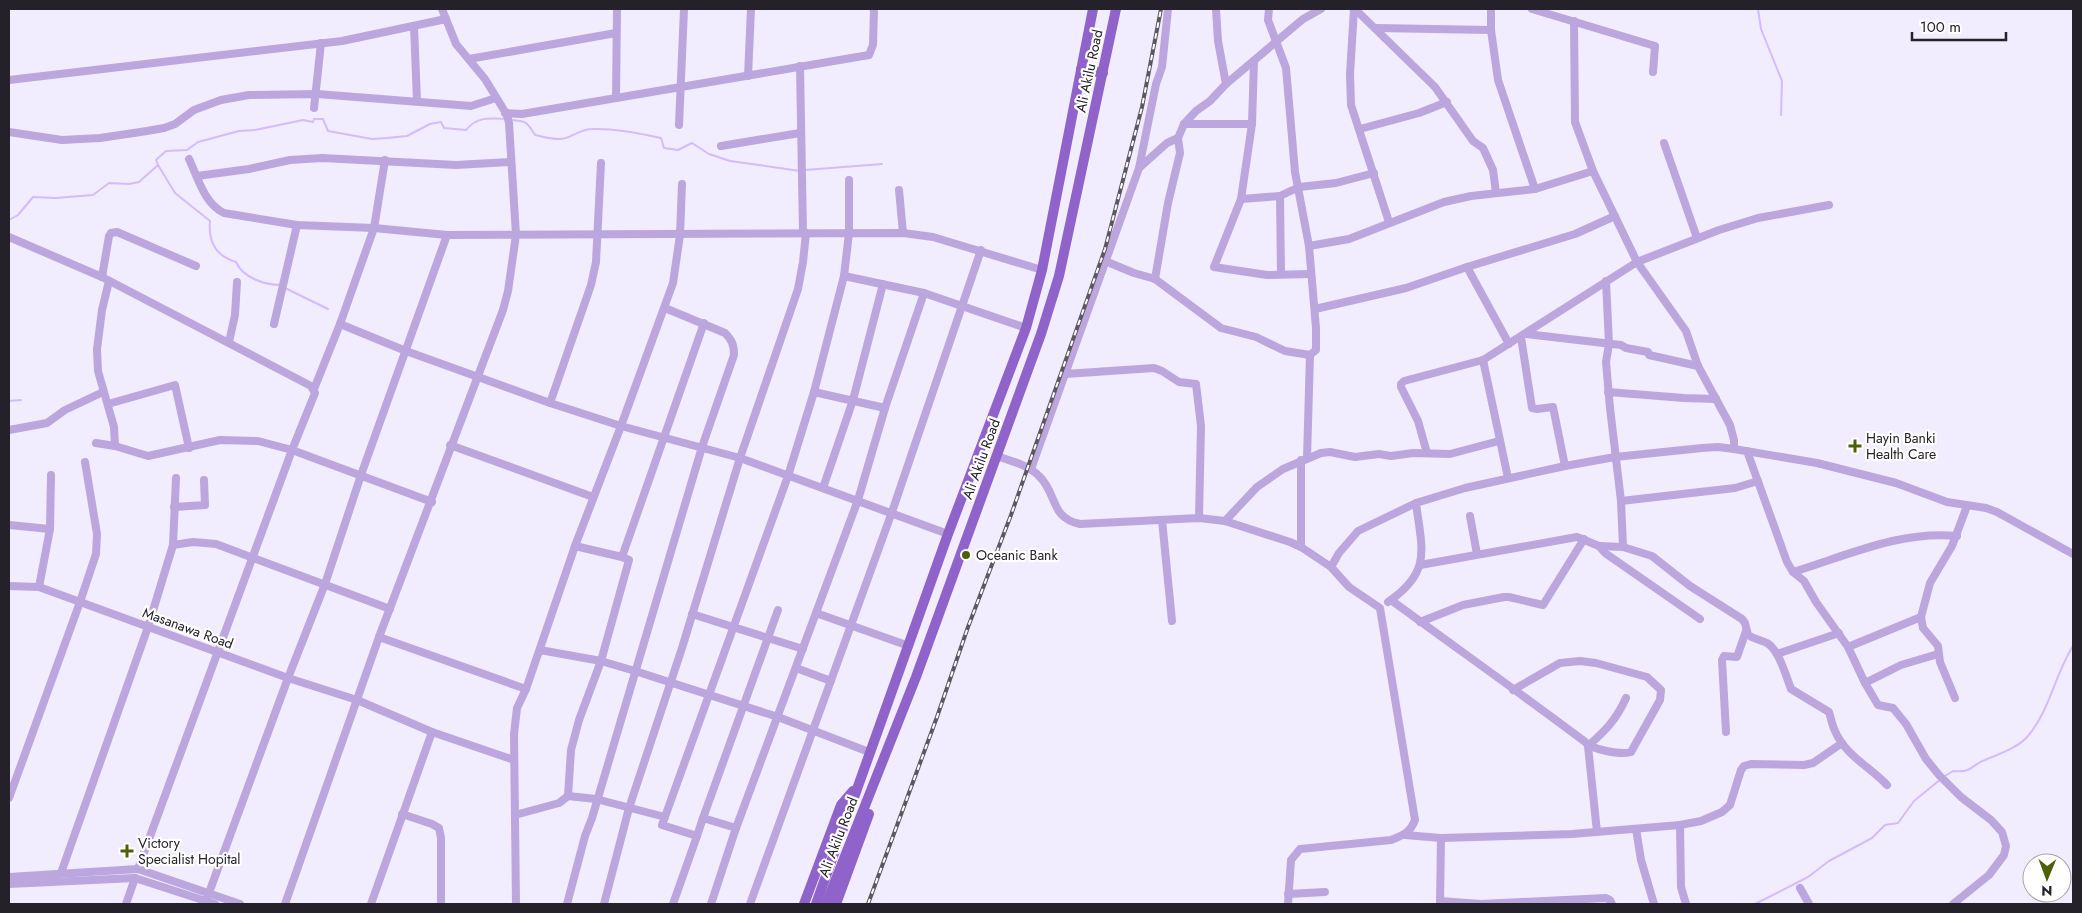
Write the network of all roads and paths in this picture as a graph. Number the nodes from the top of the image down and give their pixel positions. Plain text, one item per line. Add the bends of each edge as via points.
1 (442, 9) edge
2 (617, 9) edge
3 (684, 9) edge
4 (751, 9) edge
5 (874, 9) edge
6 (1093, 9) edge
7 (1116, 9) edge
8 (1168, 9) edge
9 (1216, 9) edge
10 (1269, 9) edge
11 (1321, 9) edge
12 (1355, 9) edge
13 (1491, 9) edge
14 (1532, 9) edge
15 (446, 19) junction
16 (1574, 21) junction
17 (414, 26) junction
18 (1376, 28) junction
19 (1491, 30) junction
20 (616, 33) junction
21 (1277, 41) junction
22 (321, 43) junction
23 (469, 59) junction
24 (1254, 61) junction
25 (800, 66) junction
26 (1081, 68) junction
27 (1653, 72) dead end
28 (1102, 73) junction
29 (748, 76) junction
30 (9, 80) edge
31 (1226, 84) junction
32 (680, 87) junction
33 (317, 94) junction
34 (496, 98) junction
35 (616, 98) junction
36 (417, 101) junction
37 (1447, 102) junction
38 (314, 108) dead end
39 (506, 114) junction
40 (1184, 124) junction
41 (1252, 124) junction
42 (679, 126) dead end
43 (1360, 129) junction
44 (9, 132) edge
45 (800, 133) junction
46 (1178, 138) junction
47 (1664, 143) dead end
48 (721, 146) dead end
49 (189, 159) dead end
50 (385, 160) junction
51 (510, 162) junction
52 (602, 163) dead end
53 (1139, 168) junction
54 (1593, 170) junction
55 (1374, 173) junction
56 (197, 176) junction
57 (849, 180) dead end
58 (682, 184) dead end
59 (1298, 187) junction
60 (899, 190) dead end
61 (1535, 190) junction
62 (1496, 193) junction
63 (1280, 196) junction
64 (1241, 199) junction
65 (1829, 205) dead end
66 (1615, 216) junction
67 (1389, 222) junction
68 (296, 224) junction
69 (374, 228) junction
70 (805, 233) junction
71 (849, 233) junction
72 (903, 233) junction
73 (447, 234) junction
74 (597, 234) junction
75 (516, 235) junction
76 (680, 235) junction
77 (9, 236) edge
78 (1697, 238) junction
79 (1309, 246) junction
80 (981, 250) junction
81 (1105, 261) junction
82 (1637, 262) junction
83 (196, 266) dead end
84 (1467, 267) junction
85 (1042, 270) junction
86 (1281, 274) junction
87 (1312, 274) junction
88 (844, 276) junction
89 (105, 279) junction
90 (1156, 279) junction
91 (1606, 281) junction
92 (237, 282) dead end
93 (883, 284) junction
94 (924, 293) junction
95 (962, 305) junction
96 (665, 308) junction
97 (1315, 308) junction
98 (704, 323) junction
99 (274, 324) dead end
100 (340, 324) junction
101 (1026, 328) junction
102 (1524, 335) junction
103 (229, 342) junction
104 (1509, 344) junction
105 (1609, 344) junction
106 (406, 351) junction
107 (1310, 356) junction
108 (1484, 360) junction
109 (1698, 366) junction
110 (1065, 374) junction
111 (478, 377) junction
112 (314, 389) junction
113 (103, 392) junction
114 (814, 392) junction
115 (1608, 392) junction
116 (1716, 399) junction
117 (853, 400) junction
118 (550, 403) junction
119 (108, 404) junction
120 (885, 408) junction
121 (621, 426) junction
122 (9, 430) edge
123 (665, 437) junction
124 (1499, 442) junction
125 (96, 443) dead end
126 (450, 445) junction
127 (115, 446) junction
128 (702, 447) junction
129 (189, 448) junction
130 (1734, 449) junction
131 (292, 450) junction
132 (1748, 451) junction
133 (1427, 453) junction
134 (997, 456) junction
135 (1615, 457) junction
136 (740, 458) junction
137 (1304, 459) junction
138 (85, 462) dead end
139 (1565, 466) junction
140 (1030, 469) junction
141 (51, 475) dead end
142 (361, 475) junction
143 (788, 476) junction
144 (176, 478) dead end
145 (1508, 478) junction
146 (204, 480) dead end
147 (1758, 481) junction
148 (824, 488) junction
149 (594, 497) junction
150 (858, 500) junction
151 (1621, 501) junction
152 (432, 502) junction
153 (1416, 503) junction
154 (1967, 506) junction
155 (174, 507) junction
156 (892, 512) junction
157 (1470, 516) dead end
158 (1199, 518) junction
159 (1162, 520) junction
160 (1225, 521) junction
161 (9, 525) edge
162 (50, 529) junction
163 (948, 534) junction
164 (1957, 536) junction
165 (1584, 539) junction
166 (173, 545) junction
167 (575, 546) junction
168 (1599, 546) junction
169 (1623, 546) junction
170 (1301, 547) junction
171 (1477, 554) junction
172 (2073, 554) edge
173 (622, 557) junction
174 (252, 558) junction
175 (1420, 565) junction
176 (1331, 567) junction
177 (1793, 572) junction
178 (325, 584) junction
179 (9, 586) edge
180 (39, 587) junction
181 (1391, 600) junction
182 (80, 602) junction
183 (1380, 608) junction
184 (390, 609) junction
185 (778, 610) dead end
186 (816, 613) junction
187 (692, 614) junction
188 (1920, 617) junction
189 (1700, 618) dead end
190 (1172, 621) dead end
191 (1420, 622) junction
192 (734, 626) junction
193 (850, 626) junction
194 (148, 627) junction
195 (1746, 631) junction
196 (1839, 633) junction
197 (379, 637) junction
198 (768, 637) junction
199 (909, 646) junction
200 (803, 648) junction
201 (1848, 648) junction
202 (540, 650) junction
203 (218, 651) junction
204 (1777, 654) junction
205 (1938, 654) junction
206 (601, 661) junction
207 (796, 668) junction
208 (635, 671) junction
209 (288, 678) junction
210 (831, 680) junction
211 (669, 683) junction
212 (1865, 683) junction
213 (526, 689) junction
214 (1513, 690) junction
215 (708, 694) junction
216 (1626, 698) dead end
217 (1955, 698) dead end
218 (357, 700) junction
219 (743, 706) junction
220 (778, 717) junction
221 (812, 730) junction
222 (432, 732) junction
223 (1726, 732) dead end
224 (1842, 743) junction
225 (1588, 746) junction
226 (869, 752) junction
227 (514, 760) junction
228 (858, 784) junction
229 (1887, 785) dead end
230 (872, 788) junction
231 (568, 796) junction
232 (9, 798) edge
233 (596, 798) junction
234 (629, 808) junction
235 (402, 814) junction
236 (514, 814) junction
237 (665, 817) junction
238 (703, 818) junction
239 (1680, 825) junction
240 (736, 828) junction
241 (1636, 829) junction
242 (1597, 832) junction
243 (1405, 835) junction
244 (697, 836) junction
245 (1440, 838) junction
246 (138, 869) junction
247 (61, 873) junction
248 (9, 877) edge
249 (135, 878) junction
250 (9, 884) edge
251 (1800, 888) dead end
252 (209, 892) junction
253 (1325, 892) dead end
254 (1288, 894) junction
255 (206, 901) junction
256 (1964, 901) edge
257 (1559, 902) edge
258 (1441, 903) edge
259 (126, 904) edge
260 (215, 904) edge
261 (240, 904) edge
262 (285, 904) edge
263 (372, 904) edge
264 (441, 904) edge
265 (516, 904) edge
266 (567, 904) edge
267 (604, 904) edge
268 (673, 904) edge
269 (711, 904) edge
270 (750, 904) edge
271 (804, 904) edge
272 (816, 904) edge
273 (826, 904) edge
274 (836, 904) edge
275 (1288, 904) edge
276 (1612, 904) edge
277 (1654, 904) edge
278 (1686, 904) edge
279 (1809, 904) edge
280 (1954, 904) edge

1 - 15 street
2 - 20 street
3 - 32 street
4 - 29 street
5 - 25 street via 873,45 868,55
6 - 26 main road, Ali Akilu Road
7 - 28 main road, Ali Akilu Road
8 - 53 street via 1162,67
9 - 31 street
10 - 21 street via 1268,20
11 - 21 street
12 - 18 street
12 - 43 street via 1351,106
13 - 19 street
14 - 16 street
15 - 17 street
15 - 23 street via 456,44
16 - 27 street via 1655,46
16 - 54 street via 1575,122
17 - 22 street
17 - 36 street
18 - 19 street
18 - 37 street
19 - 61 street via 1498,80
20 - 23 street
20 - 35 street
21 - 24 street
21 - 59 street via 1286,68
22 - 30 street
22 - 33 street
23 - 34 street
24 - 31 street
24 - 41 street
25 - 29 street
25 - 45 street
26 - 28 main road
26 - 85 main road, Ali Akilu Road
28 - 134 main road, Ali Akilu Road via 1059,276
29 - 32 street
31 - 40 street
32 - 35 street
32 - 42 street
33 - 36 street
33 - 38 street
33 - 44 street via 249,95 221,100 194,110 164,128 100,138 62,140
34 - 36 street via 471,106
34 - 39 street
35 - 39 street
37 - 43 street
37 - 62 street via 1473,141 1483,148 1493,170
39 - 51 street
40 - 41 street
40 - 46 street
41 - 64 street
43 - 55 street
45 - 48 street
45 - 70 street
46 - 53 street via 1167,143
46 - 90 street via 1180,153
47 - 78 street
49 - 56 street
50 - 51 street via 456,165
50 - 56 street via 290,160
50 - 69 street
51 - 75 street
52 - 74 street
53 - 81 street
54 - 61 street
54 - 66 street
55 - 59 street via 1336,183
55 - 67 street
56 - 68 street via 208,200 224,214
57 - 71 street
58 - 76 street
59 - 63 street
59 - 79 street
60 - 72 street
61 - 62 street
62 - 67 street via 1444,202
63 - 64 street
63 - 86 street
64 - 86 street via 1214,267
65 - 78 street via 1758,218
66 - 82 street
66 - 84 street via 1575,234
67 - 79 street via 1348,239
68 - 69 street
68 - 99 street
69 - 73 street
69 - 100 street
70 - 71 street
70 - 76 street
70 - 136 street via 798,290
71 - 72 street
71 - 88 street
72 - 80 street
73 - 75 street
73 - 106 street
74 - 75 street
74 - 76 street
74 - 118 street via 592,285
75 - 111 street via 508,291
76 - 96 street via 673,283
77 - 89 street
78 - 82 street
79 - 87 street
80 - 85 street
80 - 95 street
81 - 90 street
81 - 110 street
82 - 91 street
82 - 109 street via 1686,331
83 - 89 street via 117,232 109,236
84 - 97 street via 1406,288
84 - 104 street
85 - 101 main road, Ali Akilu Road
86 - 87 street
87 - 97 street
88 - 93 street
88 - 114 street
89 - 103 street
89 - 113 street via 97,349
90 - 107 street via 1220,328 1256,337 1285,351
91 - 102 street
91 - 105 street
92 - 103 street
93 - 94 street
93 - 117 street
94 - 95 street
94 - 120 street
95 - 101 street
95 - 156 street
96 - 98 street
96 - 121 street
97 - 107 street via 1316,350
98 - 123 street
98 - 128 street via 725,332 732,340 734,355
100 - 106 street
100 - 112 street
101 - 163 main road, Ali Akilu Road
102 - 104 street
102 - 105 street
102 - 139 street via 1532,408 1553,407
103 - 112 street
104 - 108 street
105 - 109 street
105 - 115 street via 1606,362
106 - 111 street
106 - 142 street
107 - 137 street
108 - 124 street
108 - 133 street via 1401,384 1418,420
109 - 116 street
110 - 140 street
110 - 158 street via 1154,368 1179,382 1196,384 1201,426
111 - 118 street
111 - 126 street
112 - 131 street
113 - 119 street
113 - 122 street via 47,422
114 - 117 street
114 - 143 street
115 - 116 street
115 - 135 street
116 - 130 street via 1730,426
117 - 120 street
117 - 148 street
118 - 121 street
119 - 127 street
119 - 129 street via 176,385
120 - 150 street
121 - 123 street
121 - 149 street
123 - 128 street
123 - 173 street
124 - 133 street via 1450,454
124 - 145 street
125 - 127 street
126 - 149 street
126 - 152 street
127 - 129 street via 148,456
128 - 136 street
128 - 208 street
129 - 131 street via 209,442 239,440 258,441
130 - 132 street
130 - 135 street via 1702,448
131 - 142 street
131 - 174 street
132 - 147 street
132 - 154 street via 1854,472
133 - 137 street via 1355,457 1330,452
134 - 140 street
134 - 230 main road, Ali Akilu Road
135 - 139 street
135 - 151 street
136 - 143 street
136 - 187 street
137 - 160 street via 1257,487
137 - 170 street
138 - 182 street via 97,534 96,554
139 - 145 street
140 - 159 street via 1046,485 1060,514 1067,521 1080,524
141 - 162 street
142 - 152 street
142 - 178 street
143 - 148 street
143 - 192 street
144 - 155 street
145 - 153 street
146 - 155 street via 205,505
147 - 151 street via 1735,488
147 - 177 street via 1778,541
148 - 150 street
149 - 167 street
150 - 156 street
150 - 186 street
151 - 169 street
152 - 184 street
153 - 175 street
153 - 176 street via 1358,531 1339,552
154 - 164 street
154 - 172 street via 1997,512
155 - 166 street
156 - 163 street
156 - 193 street
157 - 171 street
158 - 159 street
158 - 160 street
159 - 190 street
160 - 170 street
161 - 162 street
162 - 180 street
163 - 199 main road, Ali Akilu Road
164 - 177 street via 1907,537
164 - 188 street via 1930,583
165 - 168 street
165 - 171 street via 1566,538
165 - 191 street via 1542,605 1509,597 1463,605
166 - 174 street via 193,542 216,544
166 - 194 street
167 - 173 street
167 - 202 street
168 - 169 street
168 - 189 street
169 - 195 street via 1652,556 1690,586 1742,618
170 - 176 street
171 - 175 street
173 - 206 street via 629,560
174 - 178 street
174 - 203 street
175 - 181 street via 1418,573 1403,592
176 - 183 street via 1349,587
177 - 196 street via 1804,581
178 - 184 street
178 - 209 street
179 - 180 street, Masanawa Road
180 - 182 street, Masanawa Road
181 - 183 street
181 - 191 street
182 - 194 street, Masanawa Road
182 - 232 street
183 - 243 street via 1415,820
184 - 197 street
185 - 198 street
186 - 193 street
186 - 200 street
187 - 192 street
187 - 211 street
188 - 201 street
188 - 205 street via 1923,628 1938,646
191 - 214 street
192 - 198 street
192 - 215 street
193 - 199 street
193 - 210 street
194 - 203 street, Masanawa Road
194 - 247 street
195 - 204 street via 1753,638 1770,645
195 - 223 street via 1737,657 1724,656 1722,660
196 - 201 street
196 - 204 street
197 - 213 street
197 - 218 street
198 - 200 street
198 - 219 street
199 - 226 main road, Ali Akilu Road
200 - 207 street
201 - 212 street
202 - 206 street
202 - 213 street
203 - 209 street, Masanawa Road
203 - 246 street
204 - 224 street via 1791,689 1829,712 1834,731
205 - 212 street via 1901,665
205 - 217 street
206 - 208 street
206 - 231 street via 579,720 572,750
207 - 210 street
207 - 220 street
208 - 211 street
208 - 233 street
209 - 218 street, Masanawa Road
209 - 252 street
210 - 221 street
211 - 215 street
211 - 234 street
212 - 256 street via 1878,705 1893,708 1906,724 1941,778 2002,832 2006,846 2004,855
213 - 227 street via 517,708
214 - 225 street
214 - 225 street via 1560,663 1580,661 1647,677 1661,690 1660,700 1631,752
215 - 219 street
215 - 237 street
216 - 225 street via 1609,727
218 - 222 street, Masanawa Road
218 - 262 street
219 - 220 street
219 - 238 street
220 - 221 street
220 - 240 street
221 - 226 street
221 - 270 street
222 - 227 street, Masanawa Road
222 - 235 street
224 - 229 street
224 - 239 street via 1813,763 1744,766 1730,805 1701,821
225 - 242 street
226 - 228 main road, Ali Akilu Road
227 - 236 street
228 - 271 main road via 841,805
228 - 272 main road, Ali Akilu Road
230 - 273 main road, Ali Akilu Road
230 - 274 main road via 869,813
231 - 233 street
231 - 236 street via 559,802
233 - 234 street
233 - 266 street
234 - 237 street
234 - 267 street
235 - 263 street
235 - 264 street via 439,828
236 - 265 street
237 - 244 street via 662,825
238 - 240 street
238 - 244 street
239 - 241 street
239 - 278 street via 1682,887
240 - 269 street
241 - 242 street
241 - 277 street
242 - 245 street
243 - 245 street
243 - 254 street via 1392,840 1300,849 1292,860
244 - 268 street
245 - 258 street
246 - 247 street
246 - 252 street
247 - 248 street
249 - 250 street
249 - 255 street
249 - 259 street
251 - 279 street
252 - 255 street
252 - 261 street
253 - 254 street
254 - 275 street
255 - 260 street
256 - 280 street
257 - 258 street
257 - 276 street via 1606,898

